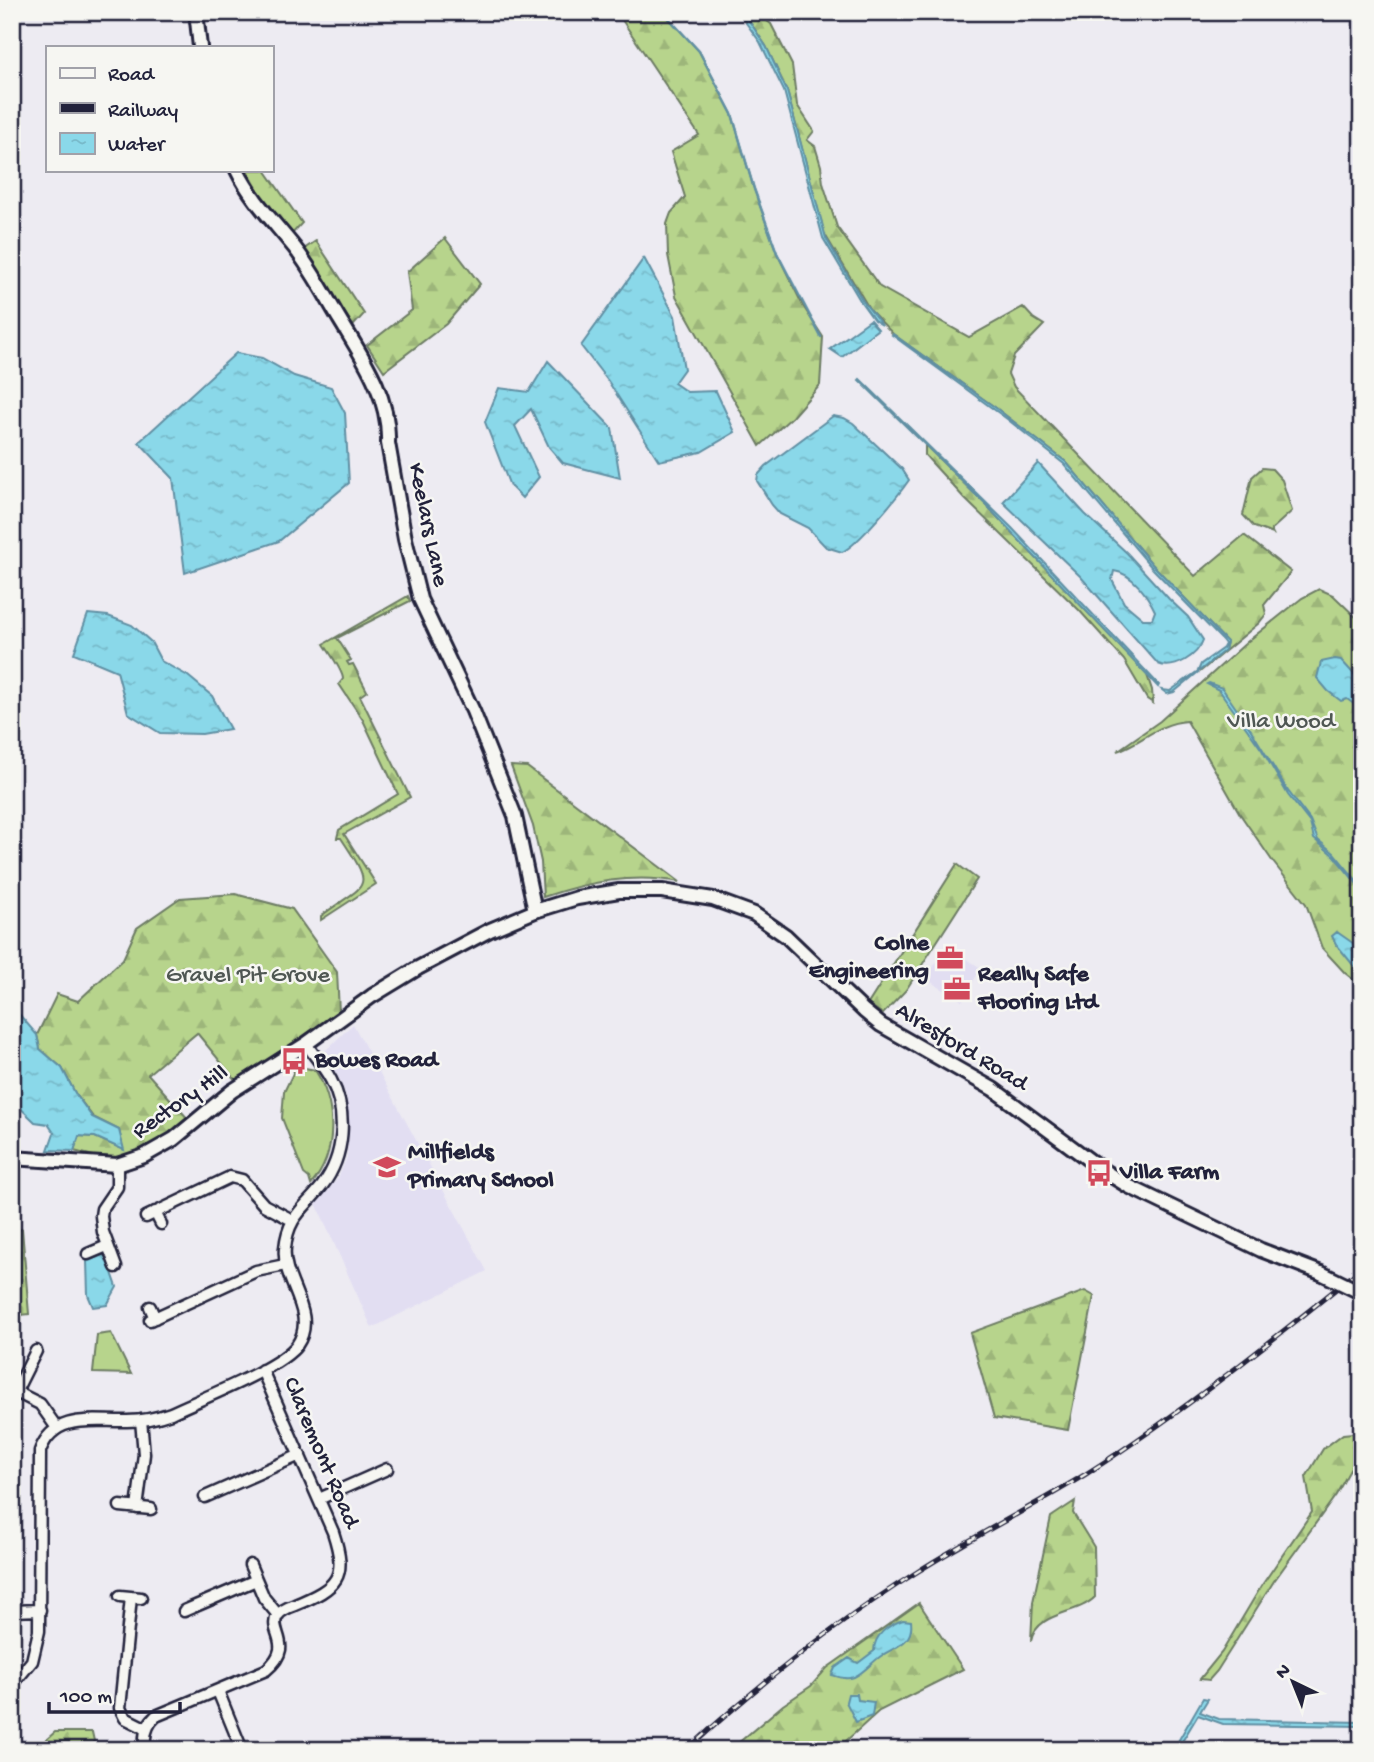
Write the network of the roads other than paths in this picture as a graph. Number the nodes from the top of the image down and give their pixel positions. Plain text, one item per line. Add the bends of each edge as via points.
1 (196, 12) edge
2 (200, 46) edge
3 (238, 172) edge
4 (535, 911) junction
5 (353, 1010) joint
6 (306, 1044) junction
7 (12, 1158) edge
8 (117, 1166) junction
9 (292, 1220) junction
10 (161, 1224) dead end
11 (107, 1246) junction
12 (88, 1254) dead end
13 (285, 1265) junction
14 (116, 1266) dead end
15 (1362, 1293) edge
16 (152, 1315) dead end
17 (37, 1357) dead end
18 (262, 1370) junction
19 (14, 1394) edge
20 (141, 1420) junction
21 (57, 1428) junction
22 (300, 1455) junction
23 (380, 1469) dead end
24 (209, 1498) dead end
25 (318, 1499) junction
26 (120, 1506) dead end
27 (137, 1508) junction
28 (151, 1509) dead end
29 (250, 1565) dead end
30 (256, 1580) junction
31 (206, 1588) dead end
32 (131, 1597) dead end
33 (211, 1599) junction
34 (40, 1610) junction
35 (12, 1611) edge
36 (184, 1611) dead end
37 (278, 1615) junction
38 (12, 1685) edge
39 (218, 1691) junction
40 (147, 1729) junction
41 (146, 1750) edge
42 (242, 1750) edge

1 - 2 street
3 - 4 street, Keelars Lane via 310,269 369,366 389,430 405,539 420,599 473,711 515,816
4 - 5 street, Alresford Road via 418,968
4 - 15 street, Alresford Road, bridge via 591,895 641,890 692,895 745,909 786,936 881,1024 993,1089 1128,1186
5 - 6 street, Rectory Hill
6 - 8 street, Rectory Hill via 232,1091 174,1139
6 - 9 street via 331,1079 342,1125 339,1152 329,1176
7 - 8 street, Rectory Hill
8 - 11 street via 117,1187 101,1216
9 - 10 street via 264,1205 242,1180 230,1177 150,1214
9 - 13 street
11 - 12 street
11 - 14 street
13 - 16 street via 256,1271
13 - 18 street via 303,1313 302,1338 290,1353
17 - 19 street
18 - 20 street via 171,1413
18 - 22 street, Claremont Road
19 - 21 street via 40,1405
20 - 21 street via 86,1419
20 - 27 street via 144,1454
21 - 34 street via 40,1451
22 - 24 street
22 - 25 street, Claremont Road
23 - 25 street
25 - 37 street, Claremont Road via 340,1555 340,1568 328,1589
26 - 27 street
27 - 28 street
29 - 30 street
30 - 33 street
30 - 37 street
31 - 33 street
32 - 40 street via 120,1708 125,1718
33 - 36 street
34 - 35 street
34 - 38 street via 34,1655
37 - 39 street via 281,1649 275,1662
39 - 40 street via 156,1716
39 - 42 street
40 - 41 street

